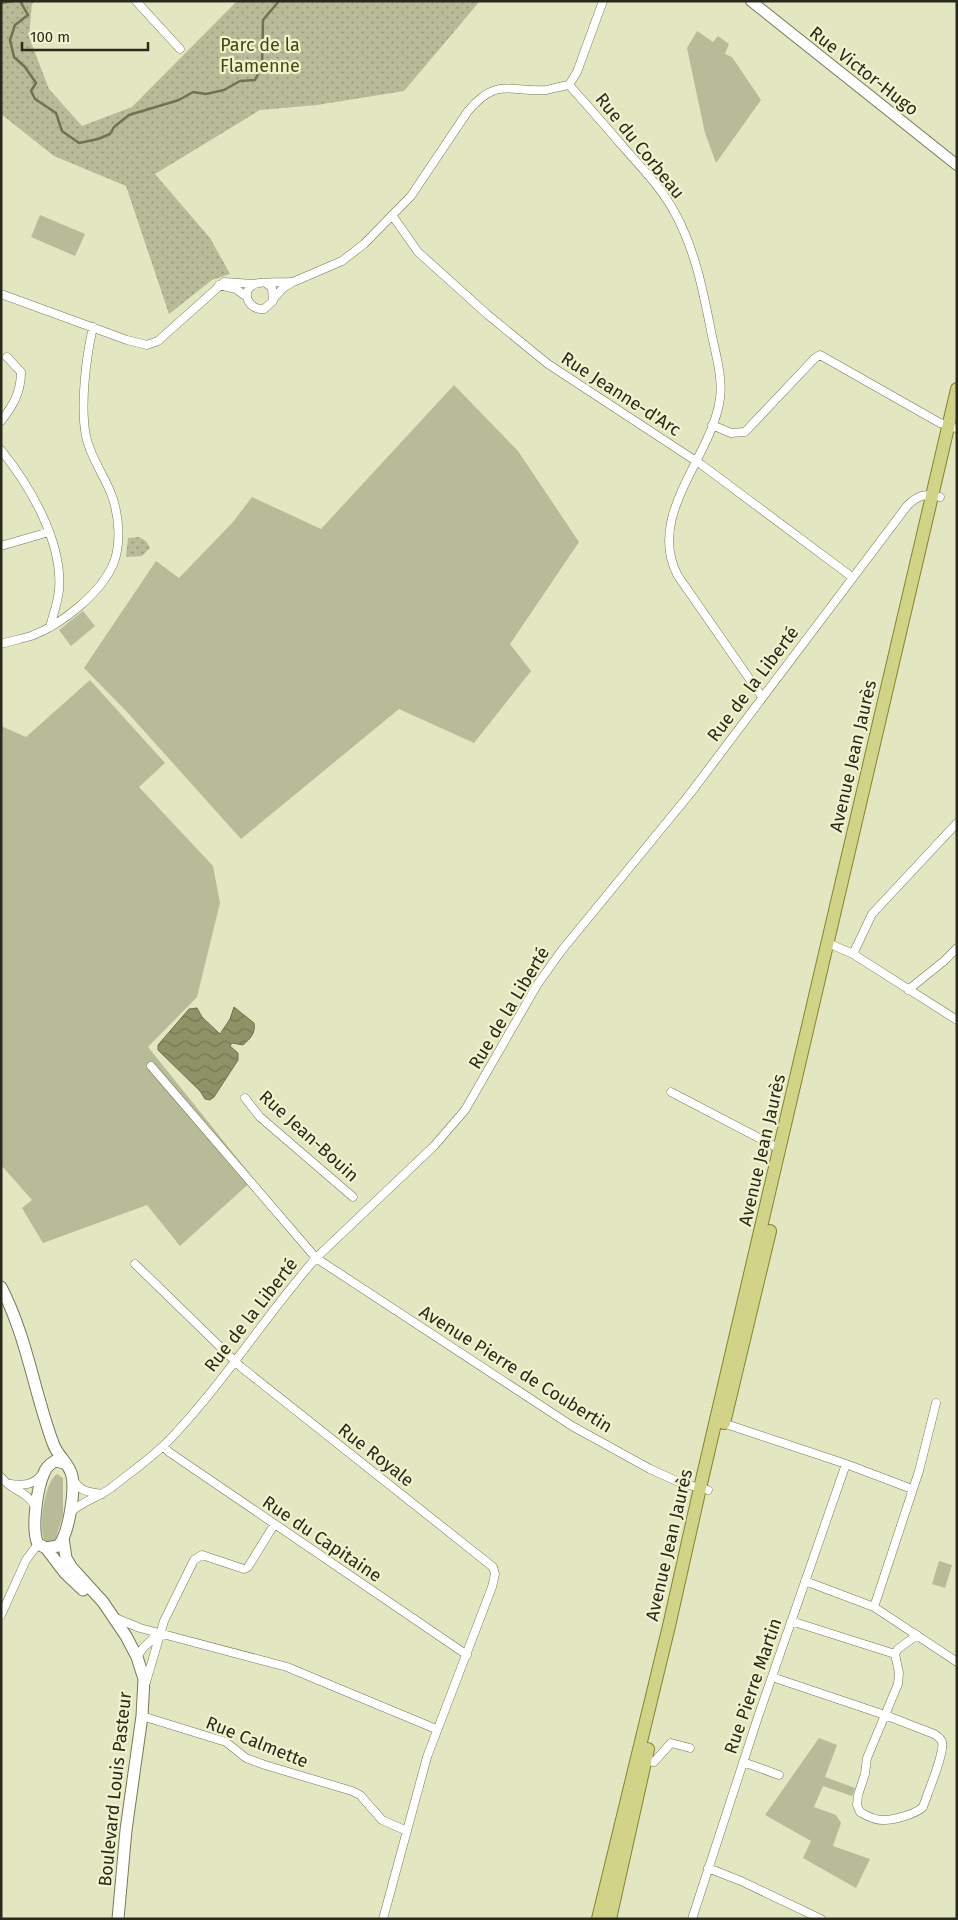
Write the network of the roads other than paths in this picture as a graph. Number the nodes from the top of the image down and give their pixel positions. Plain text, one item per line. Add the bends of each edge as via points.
1 (136, 1) edge
2 (603, 1) edge
3 (751, 1) edge
4 (180, 49) dead end
5 (569, 85) junction
6 (957, 165) edge
7 (392, 216) junction
8 (292, 282) junction
9 (266, 283) junction
10 (253, 284) junction
11 (219, 285) junction
12 (1, 294) edge
13 (247, 297) junction
14 (274, 298) junction
15 (93, 327) junction
16 (7, 356) dead end
17 (957, 389) edge
18 (1, 421) edge
19 (712, 425) junction
20 (954, 426) edge
21 (1, 450) edge
22 (696, 461) junction
23 (936, 496) junction
24 (49, 532) junction
25 (1, 546) edge
26 (852, 576) junction
27 (50, 627) junction
28 (1, 644) edge
29 (762, 697) junction
30 (957, 822) edge
31 (832, 944) junction
32 (957, 948) edge
33 (853, 954) junction
34 (908, 990) junction
35 (957, 1020) edge
36 (151, 1066) dead end
37 (672, 1092) dead end
38 (245, 1098) dead end
39 (780, 1148) junction
40 (353, 1197) dead end
41 (768, 1221) junction
42 (316, 1258) junction
43 (135, 1264) dead end
44 (1, 1287) edge
45 (235, 1361) junction
46 (936, 1403) dead end
47 (43, 1414) junction
48 (720, 1422) junction
49 (163, 1446) junction
50 (65, 1463) junction
51 (846, 1464) junction
52 (45, 1471) junction
53 (1, 1477) edge
54 (72, 1478) junction
55 (8, 1484) junction
56 (704, 1489) junction
57 (912, 1489) junction
58 (102, 1494) junction
59 (36, 1508) junction
60 (69, 1513) junction
61 (274, 1525) junction
62 (63, 1538) junction
63 (42, 1546) junction
64 (805, 1581) junction
65 (874, 1607) junction
66 (1, 1615) edge
67 (112, 1616) junction
68 (791, 1621) junction
69 (159, 1633) junction
70 (917, 1635) junction
71 (895, 1654) junction
72 (467, 1655) junction
73 (137, 1657) junction
74 (957, 1662) edge
75 (772, 1677) junction
76 (144, 1689) junction
77 (884, 1715) junction
78 (142, 1716) junction
79 (436, 1730) junction
80 (690, 1748) dead end
81 (646, 1760) junction
82 (743, 1762) junction
83 (780, 1775) dead end
84 (407, 1831) junction
85 (708, 1868) junction
86 (118, 1919) edge
87 (383, 1919) edge
88 (598, 1919) edge
89 (610, 1919) edge
90 (692, 1919) edge
91 (820, 1919) edge

1 - 4 street
2 - 5 street via 577,72
3 - 6 street, Rue Victor-Hugo
5 - 7 street via 546,90 493,89 478,99 411,196
5 - 19 street, Rue du Corbeau via 644,170 679,222 700,277 720,375 721,396
7 - 8 street via 349,257
7 - 22 street, Rue Jeanne-d'Arc via 418,252 548,364
8 - 9 street
8 - 14 street
9 - 10 street
9 - 14 street via 272,288
10 - 11 street via 224,282
10 - 13 street
11 - 13 street via 236,289
11 - 15 street via 158,341 146,345
12 - 15 street
13 - 14 street via 252,306 260,309 268,307
15 - 27 street via 83,407 84,425 91,452 113,498 118,545 114,562 94,592 78,608
16 - 18 street via 21,372 21,384 12,407
17 - 20 main road, Avenue Jean Jaurès
19 - 20 street via 731,433 745,432 820,355 940,423
19 - 22 street, Rue du Corbeau
20 - 23 main road, Avenue Jean Jaurès
21 - 24 street via 15,466 35,500
22 - 26 street, Rue Jeanne-d'Arc
22 - 29 street, Rue du Corbeau via 673,514 670,556 678,576
23 - 26 street, Rue de la Liberté via 924,494 907,506
23 - 31 main road, Avenue Jean Jaurès
24 - 25 street
24 - 27 street via 60,580
26 - 29 street, Rue de la Liberté
27 - 28 street
29 - 42 street, Rue de la Liberté via 689,795 542,976 465,1110 434,1146
30 - 33 street via 872,914
31 - 33 street
31 - 39 main road, Avenue Jean Jaurès
31 - 41 main road, Avenue Jean Jaurès
32 - 34 street
33 - 34 street
34 - 35 street
36 - 42 street, Avenue Pierre de Coubertin
37 - 39 street
38 - 40 street, Rue Jean-Bouin via 260,1117
39 - 41 main road, Avenue Jean Jaurès
41 - 48 main road, Avenue Jean Jaurès
42 - 45 street, Rue de la Liberté
42 - 56 street, Avenue Pierre de Coubertin via 572,1426 650,1469
43 - 45 street, Rue Royale
44 - 47 main road via 27,1352
45 - 49 street, Rue de la Liberté
45 - 72 street, Rue Royale via 492,1567 495,1574
46 - 57 street via 924,1456
47 - 50 main road via 56,1453
47 - 52 main road via 48,1456
48 - 51 street
48 - 56 main road, Avenue Jean Jaurès
49 - 58 street, Rue de la Liberté
49 - 61 street, Rue du Capitaine
50 - 52 main road via 55,1461
50 - 54 main road
51 - 57 street
51 - 64 street, Rue Pierre Martin
52 - 55 street via 32,1483
52 - 59 main road
53 - 55 street
54 - 58 street via 85,1492
54 - 60 main road
55 - 59 street via 26,1494
56 - 81 main road, Avenue Jean Jaurès
56 - 88 main road, Avenue Jean Jaurès
57 - 65 street
58 - 60 street, Rue de la Liberté
59 - 63 main road via 35,1532
60 - 62 main road
61 - 69 street via 244,1569 197,1556
61 - 72 street, Rue du Capitaine
62 - 63 main road via 58,1546
62 - 67 main road, Boulevard Louis Pasteur via 66,1558 72,1568
63 - 66 street via 26,1560
63 - 67 main road via 65,1573
64 - 65 street
64 - 68 street, Rue Pierre Martin
65 - 70 street
67 - 69 street
67 - 73 main road, Boulevard Louis Pasteur
68 - 71 street
68 - 75 street, Rue Pierre Martin
69 - 73 street
69 - 76 street
69 - 79 street via 287,1667
70 - 71 street
70 - 74 street
71 - 77 street via 898,1684
72 - 79 street
73 - 76 main road, Boulevard Louis Pasteur
75 - 77 street
75 - 82 street, Rue Pierre Martin
76 - 78 main road, Boulevard Louis Pasteur
77 - 77 street via 934,1734 942,1742 942,1753 923,1807 884,1820 860,1812 857,1805 867,1758
78 - 84 street, Rue Calmette via 226,1742 246,1758 265,1765 352,1791 360,1795 382,1820
78 - 86 main road, Boulevard Louis Pasteur via 126,1830
79 - 84 street
80 - 81 street via 671,1743 654,1762
81 - 89 main road, Avenue Jean Jaurès
82 - 83 street
82 - 85 street, Rue Pierre Martin
84 - 87 street
85 - 90 street, Rue Pierre Martin
85 - 91 street

